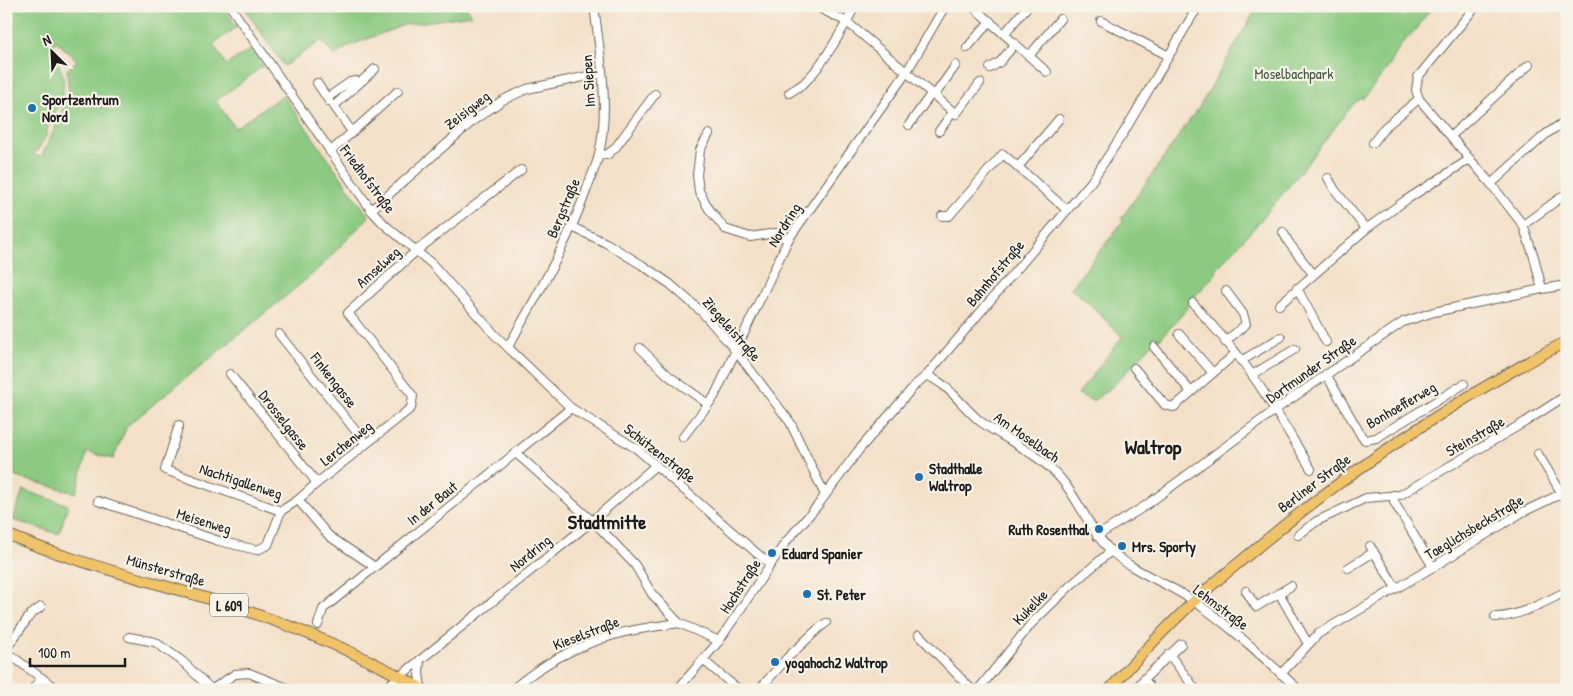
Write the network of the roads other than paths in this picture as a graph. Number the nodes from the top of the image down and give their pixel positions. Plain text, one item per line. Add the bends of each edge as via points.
1 (230, 6) edge
2 (594, 6) edge
3 (815, 6) edge
4 (855, 6) edge
5 (945, 6) edge
6 (1028, 6) edge
7 (1186, 6) edge
8 (1476, 6) edge
9 (978, 8) edge
10 (1196, 9) edge
11 (1060, 19) dead end
12 (990, 21) junction
13 (1101, 21) dead end
14 (847, 22) junction
15 (1004, 34) junction
16 (1015, 44) junction
17 (967, 48) dead end
18 (1029, 56) junction
19 (1169, 56) junction
20 (956, 65) dead end
21 (1529, 65) dead end
22 (990, 68) dead end
23 (375, 69) dead end
24 (1047, 72) dead end
25 (602, 73) junction
26 (906, 74) junction
27 (317, 82) dead end
28 (980, 83) dead end
29 (358, 84) junction
30 (398, 91) dead end
31 (789, 93) dead end
32 (656, 94) dead end
33 (933, 95) junction
34 (327, 98) junction
35 (1419, 99) junction
36 (334, 106) junction
37 (953, 112) junction
38 (1060, 119) dead end
39 (1567, 120) edge
40 (909, 125) dead end
41 (939, 131) dead end
42 (352, 132) junction
43 (709, 134) dead end
44 (1451, 136) junction
45 (1372, 142) dead end
46 (330, 152) junction
47 (599, 154) junction
48 (1470, 159) junction
49 (1018, 167) junction
50 (521, 170) dead end
51 (1328, 178) dead end
52 (1491, 184) junction
53 (1567, 194) edge
54 (370, 210) junction
55 (1067, 210) junction
56 (942, 216) dead end
57 (1523, 225) junction
58 (572, 227) junction
59 (1366, 229) junction
60 (1283, 232) dead end
61 (788, 240) junction
62 (416, 251) junction
63 (1313, 274) junction
64 (1567, 285) edge
65 (1297, 288) junction
66 (1542, 289) junction
67 (1226, 291) dead end
68 (1193, 303) dead end
69 (1279, 304) dead end
70 (279, 334) dead end
71 (1179, 334) dead end
72 (1280, 337) dead end
73 (1567, 341) edge
74 (1225, 342) junction
75 (1326, 342) dead end
76 (508, 347) junction
77 (1154, 347) dead end
78 (640, 348) dead end
79 (1295, 349) dead end
80 (736, 351) junction
81 (1236, 353) junction
82 (1241, 360) junction
83 (1134, 368) dead end
84 (1213, 373) junction
85 (230, 374) dead end
86 (1326, 374) junction
87 (926, 375) junction
88 (1252, 375) junction
89 (1464, 384) dead end
90 (1191, 392) junction
91 (1567, 396) edge
92 (708, 404) junction
93 (411, 408) joint
94 (571, 408) junction
95 (1275, 410) junction
96 (179, 425) dead end
97 (683, 437) dead end
98 (366, 444) junction
99 (516, 453) junction
100 (1538, 454) dead end
101 (656, 466) junction
102 (1311, 469) dead end
103 (317, 483) junction
104 (1564, 492) edge
105 (825, 495) junction
106 (1394, 495) junction
107 (298, 500) junction
108 (98, 501) dead end
109 (1567, 502) edge
110 (281, 511) junction
111 (591, 522) junction
112 (6, 534) edge
113 (1298, 535) dead end
114 (1097, 536) junction
115 (1111, 551) junction
116 (771, 564) junction
117 (375, 567) junction
118 (1433, 567) junction
119 (1348, 568) dead end
120 (1291, 586) dead end
121 (1396, 588) junction
122 (1246, 591) dead end
123 (1567, 591) edge
124 (1279, 593) junction
125 (1194, 601) junction
126 (41, 607) dead end
127 (1495, 617) dead end
128 (679, 623) junction
129 (826, 624) dead end
130 (318, 625) dead end
131 (919, 635) dead end
132 (129, 637) dead end
133 (719, 641) junction
134 (1181, 644) dead end
135 (1308, 644) junction
136 (6, 651) edge
137 (1169, 654) junction
138 (420, 660) junction
139 (703, 660) junction
140 (1281, 674) junction
141 (400, 676) junction
142 (42, 678) junction
143 (1144, 679) junction
144 (211, 689) edge
145 (422, 689) edge
146 (32, 690) edge
147 (58, 690) edge
148 (292, 690) edge
149 (383, 690) edge
150 (512, 690) edge
151 (677, 690) edge
152 (739, 690) edge
153 (759, 690) edge
154 (972, 690) edge
155 (978, 690) edge
156 (1109, 690) edge
157 (1135, 690) edge
158 (1152, 690) edge
159 (1196, 690) edge
160 (1300, 690) edge

1 - 46 street, Friedhofstraße
2 - 25 street, Im Siepen
3 - 14 street
4 - 14 street
5 - 26 street, Nordring
6 - 15 street
7 - 10 street
8 - 35 street via 1418,78 1416,90
9 - 12 street
10 - 19 street, Bahnhofstraße
11 - 18 street
12 - 15 street
12 - 17 street
13 - 19 street
14 - 26 street
14 - 31 street via 806,82
15 - 16 street
16 - 18 street
16 - 22 street via 1000,62
18 - 24 street
19 - 55 street, Bahnhofstraße via 1091,182
20 - 33 street
21 - 44 street
23 - 29 street
25 - 47 street, Im Siepen via 604,114
25 - 54 street, Zeisigweg via 527,89 502,100 474,120
26 - 33 street
26 - 61 street, Nordring
27 - 34 street
28 - 37 street via 956,114
29 - 34 street via 350,82
29 - 36 street
30 - 42 street
32 - 47 street via 615,148 607,155
33 - 37 street
33 - 40 street
34 - 36 street
35 - 44 street
35 - 45 street
36 - 42 street
37 - 41 street
38 - 49 street
39 - 52 street via 1546,134
42 - 46 street
43 - 61 street via 700,150 697,175 699,191 709,209 725,228 750,237 776,233
44 - 48 street
46 - 54 street, Friedhofstraße
47 - 58 street, Bergstraße
48 - 52 street
48 - 59 street
49 - 55 street
49 - 56 street via 1003,154 949,216
50 - 62 street, Amselweg
51 - 59 street
52 - 57 street
53 - 57 street
54 - 62 street, Friedhofstraße
55 - 87 street, Bahnhofstraße
57 - 66 street
58 - 76 street, Bergstraße
58 - 80 street, Ziegeleistraße via 606,242 670,284 702,312
59 - 63 street
60 - 63 street
61 - 80 street, Nordring
62 - 76 street, Friedhofstraße via 432,264
62 - 93 street, Amselweg via 348,313 413,396
63 - 65 street
64 - 66 street, Dortmunder Straße
65 - 69 street
65 - 75 street
66 - 86 street, Dortmunder Straße via 1434,312 1403,322
67 - 74 street via 1244,314 1246,324
68 - 74 street
70 - 98 street, Finkengasse
71 - 84 street
72 - 82 street
73 - 125 main road, Berliner Straße via 1458,402 1372,459 1286,522
74 - 81 street
76 - 94 street, Schützenstraße
77 - 90 street
78 - 92 street via 669,376
79 - 88 street
80 - 92 street, Nordring
80 - 105 street, Ziegeleistraße via 790,422
81 - 82 street
81 - 84 street
82 - 88 street
83 - 90 street via 1165,406 1174,407
84 - 90 street
85 - 103 street, Drosselgasse
86 - 89 street, Bonhoefferweg via 1366,440 1376,438
86 - 95 street, Dortmunder Straße
87 - 105 street, Bahnhofstraße
87 - 114 street, Am Moselbach via 943,385 982,422 1056,474
88 - 95 street
91 - 106 street, Steinstraße via 1400,495
92 - 97 street, Nordring
93 - 98 street, Lerchenweg
94 - 99 street, In der Baut
94 - 101 street, Schützenstraße via 637,449
95 - 102 street
95 - 114 street, Dortmunder Straße via 1145,506
96 - 110 street, Nachtigallenweg via 165,470
98 - 103 street, Lerchenweg
99 - 111 street
99 - 117 street, In der Baut
100 - 104 street
101 - 111 street, Nordring
101 - 116 street, Schützenstraße
103 - 107 street, Lerchenweg
104 - 109 street
104 - 118 street, Taeglichsbeckstraße via 1521,513
105 - 116 street, Hochstraße
106 - 113 street, Steinstraße via 1366,498 1317,521
106 - 118 street via 1394,502
107 - 110 street, Nachtigallenweg
107 - 117 street, Nachtigallenweg via 329,536
108 - 110 street, Meisenweg via 219,541 258,550 268,545
111 - 128 street via 636,565 652,594
111 - 138 street, Nordring
112 - 141 main road, Münsterstraße / L 609 via 64,556 269,618 325,640
114 - 115 street, Lehmstraße
115 - 125 street, Lehmstraße
115 - 155 street, Kukelke via 1031,624
116 - 133 street, Hochstraße
117 - 130 street, In der Baut via 323,609
118 - 121 street, Taeglichsbeckstraße
119 - 121 street via 1372,549
120 - 124 street
121 - 135 street, Taeglichsbeckstraße via 1318,634
122 - 124 street via 1258,610
123 - 127 street via 1503,618
124 - 135 street
125 - 140 street, Lehmstraße
125 - 156 main road, Berliner Straße
126 - 136 street via 31,614
128 - 133 street
128 - 150 street, Kieselstraße via 622,632 564,653
129 - 153 street via 787,658
131 - 154 street
132 - 144 street via 155,642 182,661
133 - 139 street, Hochstraße
134 - 137 street
135 - 140 street, Taeglichsbeckstraße
136 - 142 street
137 - 143 street
137 - 159 street
138 - 141 street, Nordring
138 - 145 street
139 - 151 street, Hochstraße
139 - 152 street
140 - 160 street, Lehmstraße
141 - 145 main road, Münsterstraße / L 609
141 - 149 street, Nordring
142 - 146 street
142 - 147 street
143 - 157 street
143 - 158 street
144 - 148 street via 235,674 249,673

